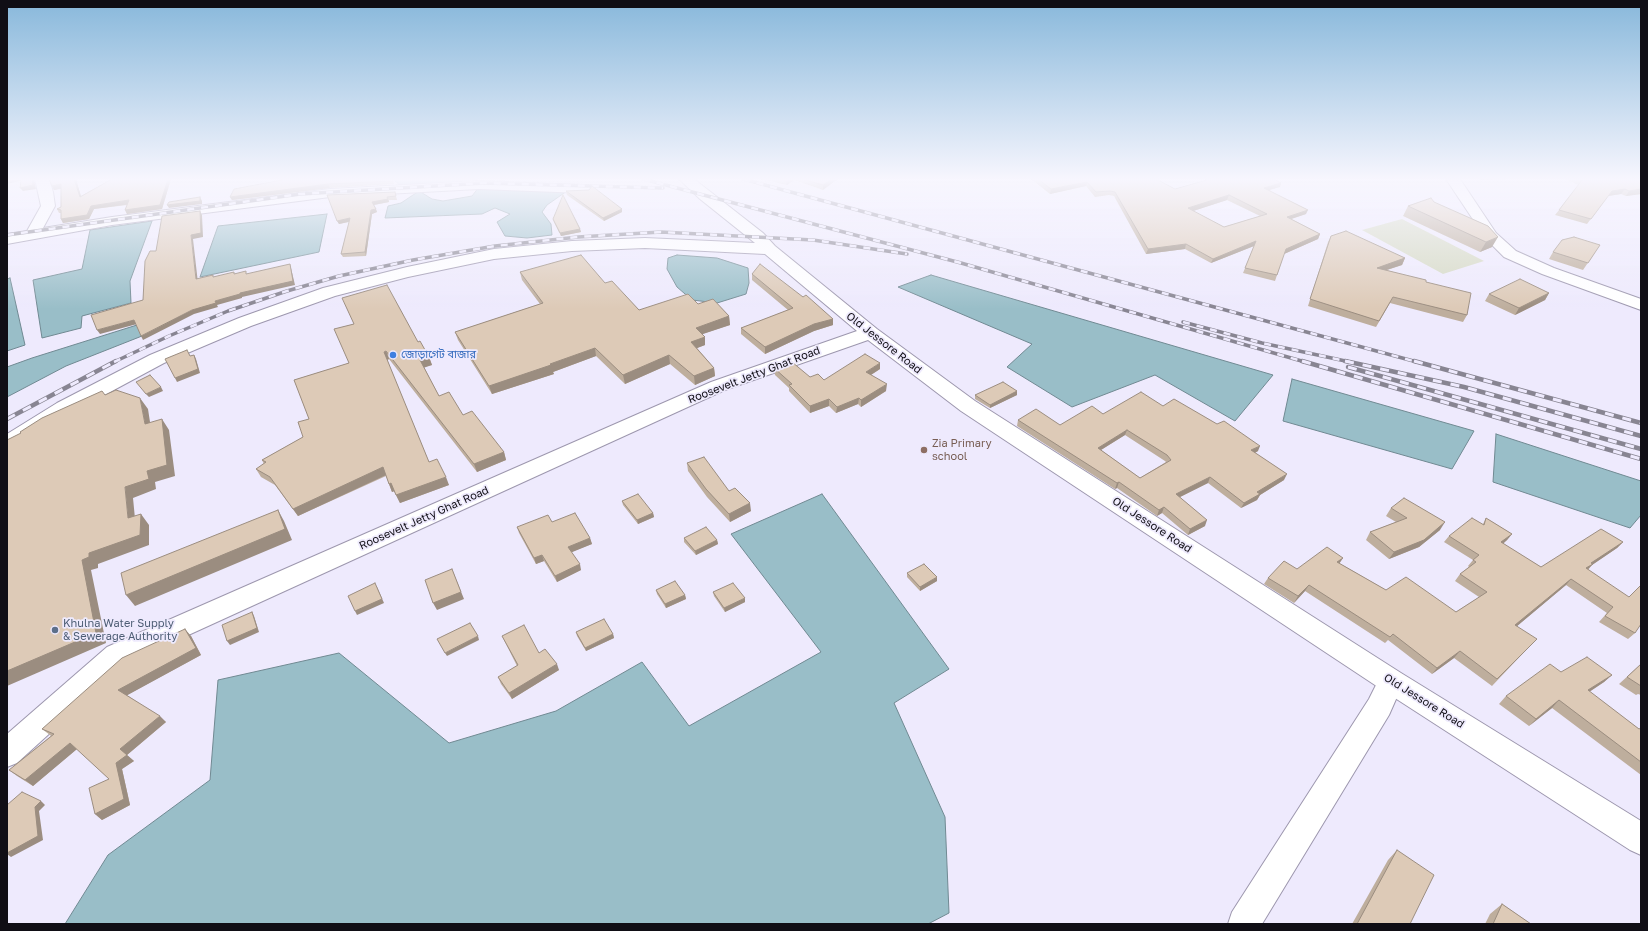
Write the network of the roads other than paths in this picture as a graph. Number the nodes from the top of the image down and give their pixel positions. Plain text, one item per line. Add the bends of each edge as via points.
1 (39, 222) edge
2 (105, 222) edge
3 (739, 222) edge
4 (1482, 222) edge
5 (32, 234) junction
6 (7, 239) edge
7 (769, 249) junction
8 (1641, 305) edge
9 (870, 333) junction
10 (7, 444) edge
11 (1391, 681) junction
12 (7, 753) edge
13 (1641, 839) edge
14 (1244, 924) edge

1 - 5 street
2 - 5 street
3 - 7 street, Old Jessore Road
4 - 8 street via 1491,236 1510,254 1548,271
5 - 6 street
7 - 9 street, Old Jessore Road
7 - 10 street via 645,243 572,246 494,254 329,292 245,322 157,359 64,408
9 - 11 street, Old Jessore Road via 968,406
9 - 12 street, Roosevelt Jetty Ghat Road via 718,386 117,655
11 - 13 street, Old Jessore Road
11 - 14 street via 1379,707

